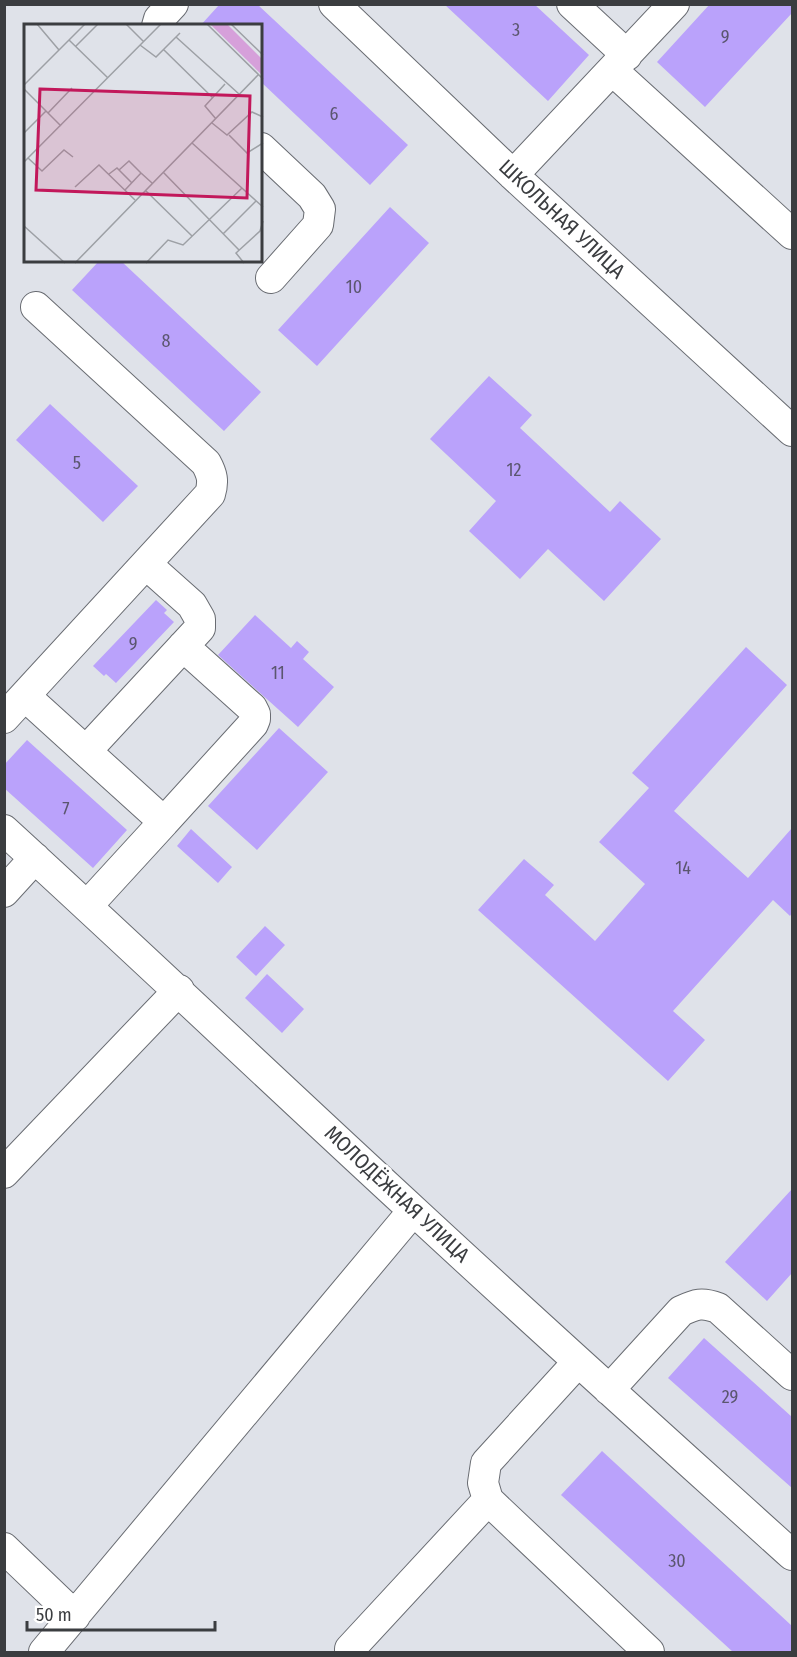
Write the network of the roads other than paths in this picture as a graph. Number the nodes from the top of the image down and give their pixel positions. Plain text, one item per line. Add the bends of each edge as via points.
1 (173, 4) edge
2 (333, 4) edge
3 (572, 4) edge
4 (674, 4) edge
5 (158, 24) edge
6 (619, 63) junction
7 (262, 149) edge
8 (513, 175) junction
9 (792, 234) edge
10 (271, 278) dead end
11 (36, 307) dead end
12 (792, 431) edge
13 (146, 564) junction
14 (183, 646) junction
15 (25, 696) junction
16 (4, 718) edge
17 (86, 751) junction
18 (164, 822) junction
19 (4, 830) edge
20 (35, 858) junction
21 (4, 892) edge
22 (87, 906) junction
23 (179, 990) junction
24 (4, 1173) edge
25 (413, 1211) junction
26 (787, 1361) edge
27 (578, 1362) junction
28 (609, 1390) junction
29 (488, 1500) junction
30 (4, 1548) edge
31 (792, 1555) edge
32 (75, 1616) junction
33 (44, 1653) edge
34 (350, 1653) edge
35 (648, 1653) edge

1 - 5 street
2 - 8 street, ШКОЛЬНАЯ УЛИЦА
3 - 6 street
4 - 6 street
6 - 8 street
6 - 9 street
7 - 10 street via 312,196 320,209 318,225
8 - 12 street, ШКОЛЬНАЯ УЛИЦА
11 - 13 street via 206,463 212,474 210,494
13 - 14 street via 197,612 200,628
13 - 15 street
14 - 17 street
14 - 18 street via 252,708 255,720
15 - 16 street
15 - 17 street
17 - 18 street
18 - 22 street
19 - 20 street, МОЛОДЁЖНАЯ УЛИЦА
20 - 21 street
20 - 22 street, МОЛОДЁЖНАЯ УЛИЦА
22 - 23 street, МОЛОДЁЖНАЯ УЛИЦА
23 - 24 street
23 - 25 street, МОЛОДЁЖНАЯ УЛИЦА
25 - 27 street, МОЛОДЁЖНАЯ УЛИЦА
25 - 32 street
26 - 28 street via 718,1308 693,1305 681,1311
27 - 28 street, МОЛОДЁЖНАЯ УЛИЦА
27 - 29 street via 486,1463 483,1483
28 - 31 street, МОЛОДЁЖНАЯ УЛИЦА
29 - 34 street
29 - 35 street
30 - 32 street
32 - 33 street

